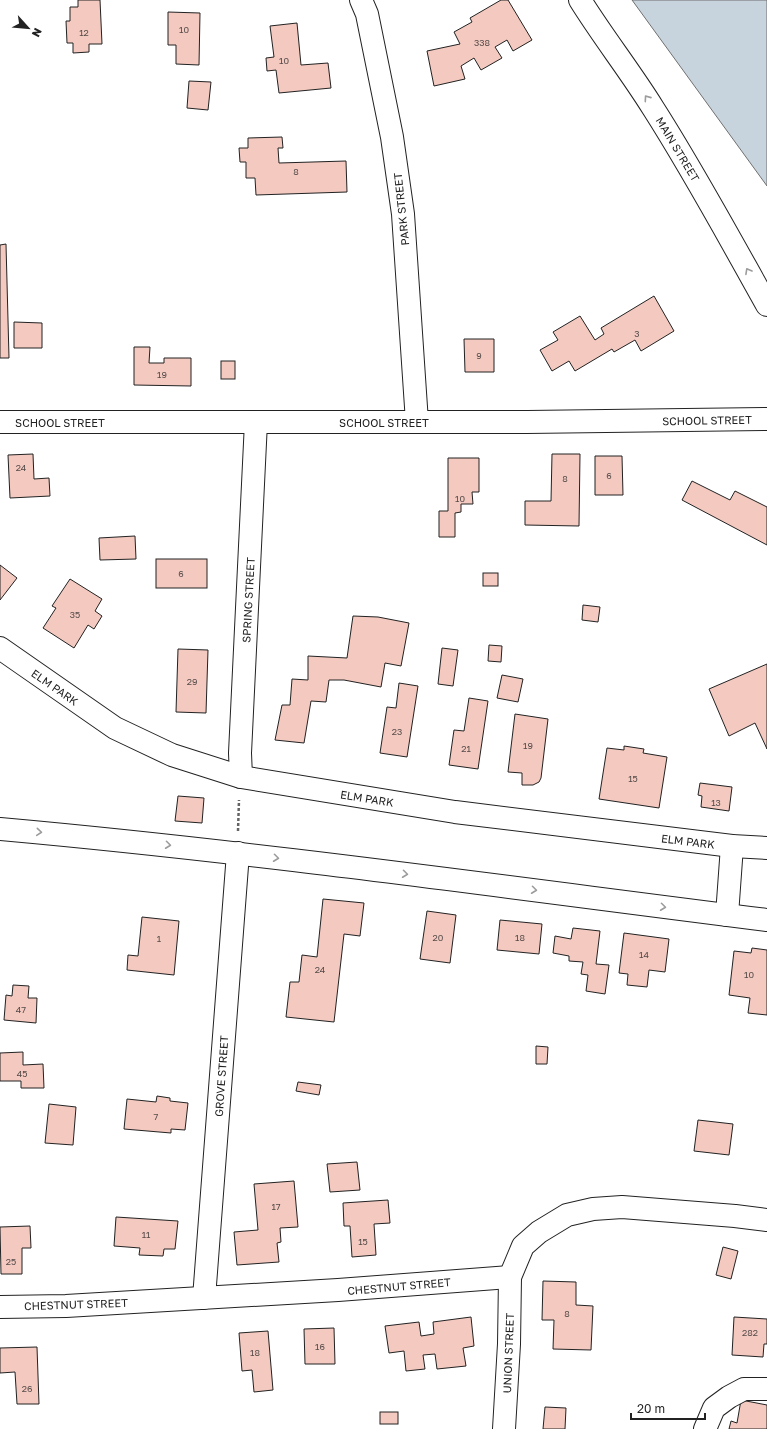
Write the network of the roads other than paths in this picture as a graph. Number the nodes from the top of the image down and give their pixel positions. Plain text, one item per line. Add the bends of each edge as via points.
1 (361, 0) edge
2 (580, 0) edge
3 (767, 305) edge
4 (767, 419) edge
5 (0, 422) edge
6 (256, 422) junction
7 (417, 422) junction
8 (0, 648) edge
9 (241, 777) junction
10 (0, 829) edge
11 (732, 846) junction
12 (767, 848) edge
13 (238, 853) junction
14 (727, 915) junction
15 (767, 920) edge
16 (767, 1220) edge
17 (510, 1277) junction
18 (204, 1298) junction
19 (0, 1307) edge
20 (767, 1389) edge
21 (504, 1429) edge
22 (705, 1429) edge

1 - 7 street, PARK STREET via 367,14 391,130 403,214
3 -> 2 street, MAIN STREET via 653,106
4 - 7 street, SCHOOL STREET
5 - 6 street, SCHOOL STREET
6 - 7 street, SCHOOL STREET
6 - 9 street, SPRING STREET via 240,753
8 - 9 street, ELM PARK via 115,728 172,755
9 - 11 street, ELM PARK via 456,812
10 -> 13 street
11 - 12 street, ELM PARK
11 - 14 street
13 -> 14 street
13 - 18 street, GROVE STREET
14 - 15 street
16 - 17 street via 622,1207 593,1209 567,1215 539,1232 523,1246
17 - 18 street, CHESTNUT STREET
17 - 21 street, UNION STREET via 510,1344
18 - 19 street, CHESTNUT STREET
20 - 22 street via 744,1389 729,1396 714,1408

